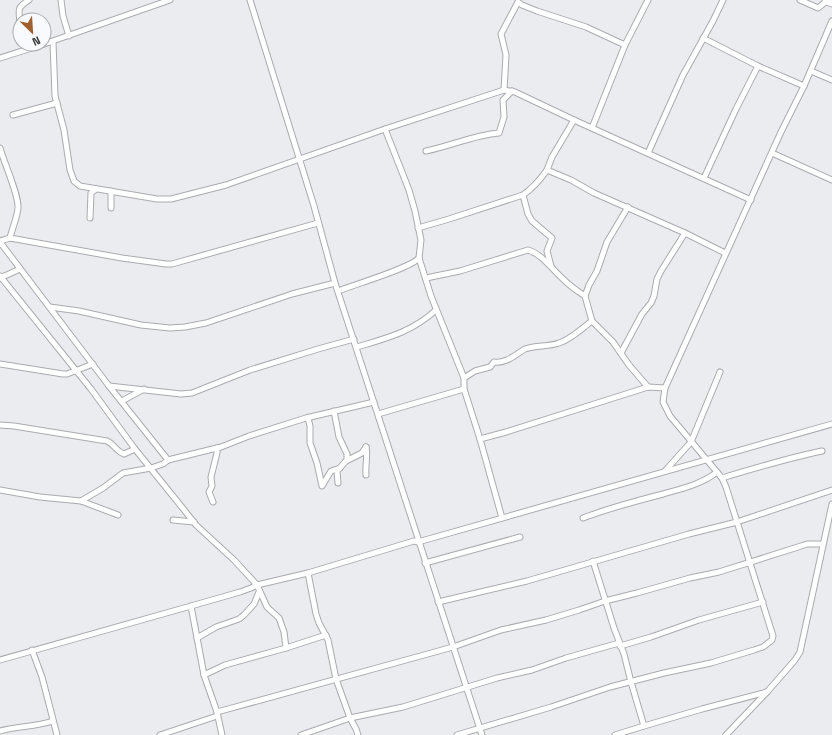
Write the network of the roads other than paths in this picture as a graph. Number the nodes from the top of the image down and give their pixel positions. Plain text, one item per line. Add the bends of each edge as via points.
1 (29, 0) edge
2 (61, 0) edge
3 (170, 0) edge
4 (250, 0) edge
5 (518, 0) edge
6 (648, 0) edge
7 (723, 0) edge
8 (800, 0) edge
9 (828, 0) edge
10 (832, 2) edge
11 (19, 12) edge
12 (832, 21) edge
13 (69, 36) junction
14 (703, 38) junction
15 (53, 42) joint
16 (625, 45) junction
17 (14, 52) edge
18 (0, 58) edge
19 (758, 66) junction
20 (811, 71) junction
21 (832, 80) edge
22 (804, 86) junction
23 (504, 90) junction
24 (512, 91) junction
25 (57, 103) junction
26 (13, 115) dead end
27 (574, 120) junction
28 (385, 128) junction
29 (592, 128) junction
30 (0, 148) edge
31 (426, 151) dead end
32 (648, 153) junction
33 (772, 154) junction
34 (299, 159) junction
35 (547, 170) junction
36 (704, 178) junction
37 (832, 180) edge
38 (96, 189) junction
39 (111, 191) junction
40 (522, 194) junction
41 (750, 200) junction
42 (628, 207) junction
43 (111, 208) dead end
44 (90, 218) dead end
45 (318, 223) junction
46 (418, 228) junction
47 (685, 233) junction
48 (10, 238) junction
49 (0, 242) edge
50 (726, 253) junction
51 (419, 260) junction
52 (552, 267) junction
53 (20, 269) junction
54 (0, 277) edge
55 (426, 278) junction
56 (335, 282) junction
57 (338, 290) junction
58 (585, 296) junction
59 (50, 307) junction
60 (436, 310) junction
61 (592, 320) junction
62 (354, 339) junction
63 (357, 347) junction
64 (621, 353) junction
65 (0, 364) edge
66 (93, 364) junction
67 (75, 370) junction
68 (720, 372) dead end
69 (464, 378) junction
70 (110, 386) junction
71 (648, 387) junction
72 (464, 388) junction
73 (665, 388) junction
74 (144, 389) junction
75 (122, 401) junction
76 (374, 402) junction
77 (334, 411) junction
78 (378, 414) junction
79 (308, 418) junction
80 (832, 424) edge
81 (0, 425) edge
82 (480, 439) junction
83 (691, 442) junction
84 (217, 448) junction
85 (135, 449) junction
86 (822, 451) dead end
87 (168, 460) junction
88 (706, 460) junction
89 (346, 461) junction
90 (151, 468) junction
91 (340, 468) junction
92 (665, 472) junction
93 (717, 472) junction
94 (366, 475) dead end
95 (722, 478) junction
96 (338, 483) dead end
97 (0, 490) edge
98 (832, 490) edge
99 (81, 501) junction
100 (213, 502) dead end
101 (832, 504) edge
102 (118, 515) dead end
103 (502, 518) junction
104 (583, 518) dead end
105 (173, 520) dead end
106 (194, 522) junction
107 (737, 522) junction
108 (520, 537) dead end
109 (418, 542) junction
110 (823, 544) junction
111 (593, 561) junction
112 (425, 563) junction
113 (750, 563) junction
114 (308, 573) junction
115 (257, 584) junction
116 (259, 592) junction
117 (605, 600) junction
118 (438, 602) junction
119 (763, 602) junction
120 (191, 606) junction
121 (326, 634) junction
122 (318, 637) junction
123 (197, 638) junction
124 (328, 640) junction
125 (619, 645) junction
126 (453, 647) junction
127 (286, 648) junction
128 (32, 650) junction
129 (0, 660) edge
130 (204, 675) junction
131 (336, 679) junction
132 (631, 682) junction
133 (466, 687) junction
134 (767, 692) junction
135 (217, 714) junction
136 (350, 718) junction
137 (53, 721) junction
138 (644, 726) junction
139 (480, 728) junction
140 (0, 731) edge
141 (57, 735) edge
142 (160, 735) edge
143 (222, 735) edge
144 (301, 735) edge
145 (358, 735) edge
146 (457, 735) edge
147 (482, 735) edge
148 (615, 735) edge
149 (726, 735) edge

1 - 11 street via 19,8
2 - 13 street
3 - 13 street
4 - 34 street
5 - 16 street via 532,9 586,27
5 - 23 street via 501,34 506,52
6 - 16 street
7 - 14 street
8 - 9 street via 818,8
9 - 10 highway
12 - 20 street
13 - 15 street
14 - 19 street
14 - 32 street via 680,80
15 - 25 street
16 - 29 street
17 - 18 street
19 - 22 street
19 - 36 street
20 - 21 street
20 - 22 street
22 - 33 street
23 - 24 street
23 - 28 street
24 - 27 street
24 - 31 street via 503,100 504,117 499,133 477,136
25 - 26 street
25 - 38 street via 74,181 80,186
27 - 29 street
27 - 35 street
28 - 34 street
28 - 46 street via 409,190
29 - 32 street
30 - 48 street via 18,204
32 - 36 street
33 - 37 street
33 - 41 street
34 - 39 street via 226,185 171,199
34 - 45 street
35 - 40 street via 532,189
35 - 42 street
36 - 41 street
38 - 39 street
38 - 44 street via 91,194
39 - 43 street
40 - 46 street
40 - 52 street via 532,221 552,238 547,251
41 - 50 street
42 - 47 street
42 - 58 street via 607,242
45 - 48 street via 166,264
45 - 56 street
46 - 51 street via 421,240
47 - 50 street
47 - 64 street via 660,271 651,303 642,314
48 - 49 street
49 - 53 street
50 - 73 street
51 - 55 street
51 - 57 street
52 - 55 street via 528,250 460,271
52 - 58 street
53 - 54 street
53 - 59 street
54 - 67 street
55 - 60 street
56 - 57 street
56 - 59 street via 206,323 185,327 141,325
57 - 62 street
58 - 61 street
59 - 66 street
60 - 63 street via 406,331
60 - 69 street
61 - 64 street
61 - 69 street via 576,334 560,343 535,346 514,357 494,362 490,367
62 - 63 street
62 - 74 street via 250,370 192,393
63 - 76 street
64 - 71 street
65 - 67 street via 63,374
66 - 67 street
66 - 70 street
67 - 85 street
68 - 83 street
69 - 72 street
70 - 74 street
70 - 75 street
71 - 73 street
71 - 82 street
72 - 78 street
72 - 82 street
73 - 83 street via 663,402 666,409
74 - 75 street
75 - 87 street
76 - 77 street
76 - 78 street
77 - 79 street
77 - 89 street via 339,437 347,454
78 - 109 street
79 - 84 street
79 - 91 street via 310,442 322,486 331,471
80 - 88 street
81 - 85 street via 107,441 124,454
82 - 103 street
83 - 88 street
83 - 92 street
84 - 87 street
84 - 100 street via 209,492
85 - 90 street
86 - 95 street
87 - 90 street
88 - 92 street
88 - 93 street
89 - 91 street
89 - 94 street via 362,453 366,447
90 - 99 street via 123,474
90 - 106 street
91 - 96 street via 337,471
92 - 103 street
93 - 95 street
93 - 104 street via 706,480 677,490
95 - 107 street
97 - 99 street
98 - 107 street
99 - 102 street
101 - 110 street
103 - 109 street
105 - 106 street
106 - 115 street
107 - 111 street
107 - 113 street
108 - 112 street
109 - 112 street
109 - 114 street via 414,541
110 - 113 street via 798,546
110 - 134 street via 800,652
111 - 117 street
111 - 118 street via 527,581
112 - 118 street
113 - 117 street
113 - 119 street
114 - 115 street
114 - 121 street via 316,614
115 - 116 street
115 - 120 street via 240,592
116 - 123 street via 254,604 239,619 216,627
116 - 127 street via 267,607 280,618
117 - 125 street
117 - 126 street via 546,620 501,630
118 - 126 street
119 - 125 street
119 - 132 street via 773,636 770,643 711,663
120 - 123 street
120 - 128 street
121 - 122 street
121 - 124 street
122 - 124 street
122 - 127 street
123 - 130 street
124 - 131 street
125 - 132 street
125 - 133 street
126 - 131 street
126 - 133 street
127 - 130 street via 225,665
128 - 129 street
128 - 137 street
130 - 135 street
131 - 135 street
131 - 136 street
132 - 138 street
132 - 139 street
133 - 136 street via 403,707
133 - 139 street
134 - 138 street
134 - 149 street
135 - 142 street
135 - 143 street
136 - 144 street
136 - 145 street
137 - 140 street
137 - 141 street
138 - 148 street
139 - 146 street
139 - 147 street

